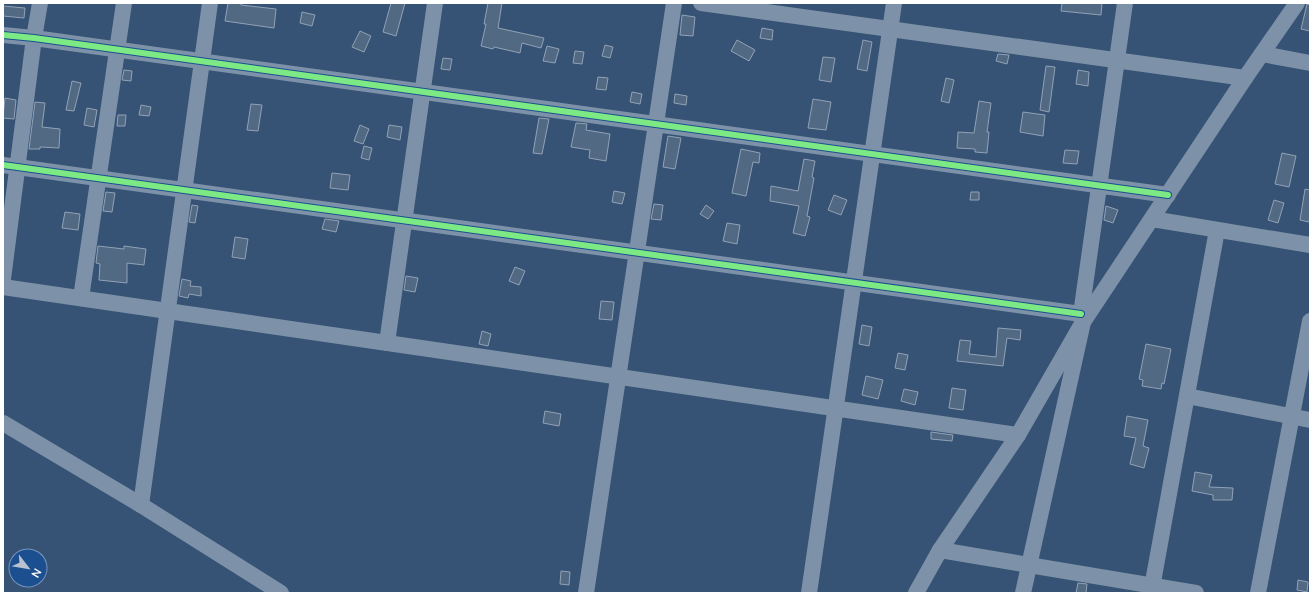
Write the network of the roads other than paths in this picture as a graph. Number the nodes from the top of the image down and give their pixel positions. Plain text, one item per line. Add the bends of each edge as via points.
1 (40, 3) edge
2 (124, 3) edge
3 (210, 3) edge
4 (435, 3) edge
5 (674, 3) edge
6 (701, 3) edge
7 (894, 3) edge
8 (1125, 3) edge
9 (1297, 3) edge
10 (890, 29) junction
11 (3, 35) edge
12 (34, 38) junction
13 (117, 50) junction
14 (1262, 54) junction
15 (1117, 61) junction
16 (202, 62) junction
17 (1310, 63) edge
18 (1245, 78) junction
19 (423, 92) junction
20 (656, 125) junction
21 (872, 155) junction
22 (10, 166) edge
23 (99, 178) junction
24 (1099, 186) junction
25 (184, 190) junction
26 (1168, 196) junction
27 (1152, 219) junction
28 (404, 220) junction
29 (1217, 230) junction
30 (1310, 245) edge
31 (637, 252) junction
32 (3, 279) edge
33 (854, 282) junction
34 (3, 287) edge
35 (81, 298) junction
36 (167, 311) junction
37 (1082, 318) junction
38 (1310, 321) edge
39 (387, 343) junction
40 (618, 376) junction
41 (1187, 396) junction
42 (836, 408) junction
43 (1292, 416) junction
44 (1310, 420) edge
45 (3, 423) edge
46 (1018, 435) junction
47 (141, 506) junction
48 (940, 550) junction
49 (1029, 565) junction
50 (1152, 589) edge
51 (281, 593) edge
52 (586, 593) edge
53 (809, 593) edge
54 (916, 593) edge
55 (1023, 593) edge
56 (1196, 593) edge
57 (1258, 593) edge

1 - 12 street
2 - 13 street
3 - 16 street
4 - 19 street
5 - 20 street
6 - 10 street
7 - 10 street
8 - 15 street
9 - 14 street
10 - 15 street
10 - 21 street
11 - 12 street
12 - 13 street
12 - 22 street
13 - 16 street
13 - 23 street
14 - 17 street
14 - 18 street
15 - 18 street
15 - 24 street
16 - 19 street
16 - 25 street
18 - 26 street
19 - 20 street
19 - 28 street
20 - 21 street
20 - 31 street
21 - 24 street
21 - 33 street
22 - 23 street
22 - 32 street
23 - 25 street
23 - 35 street
24 - 26 street
24 - 37 street
25 - 28 street
25 - 36 street
26 - 27 street
27 - 29 street
27 - 37 street
28 - 31 street
28 - 39 street
29 - 30 street
29 - 41 street
31 - 33 street
31 - 40 street
33 - 37 street
33 - 42 street
34 - 35 street
35 - 36 street
36 - 39 street
36 - 47 street
37 - 46 street
37 - 49 street
38 - 43 street
39 - 40 street
40 - 42 street
40 - 52 street
41 - 43 street
41 - 50 street
42 - 46 street
42 - 53 street
43 - 44 street
43 - 57 street
45 - 47 street
46 - 48 street
47 - 51 street
48 - 49 street
48 - 54 street
49 - 50 street
49 - 55 street
50 - 56 street

